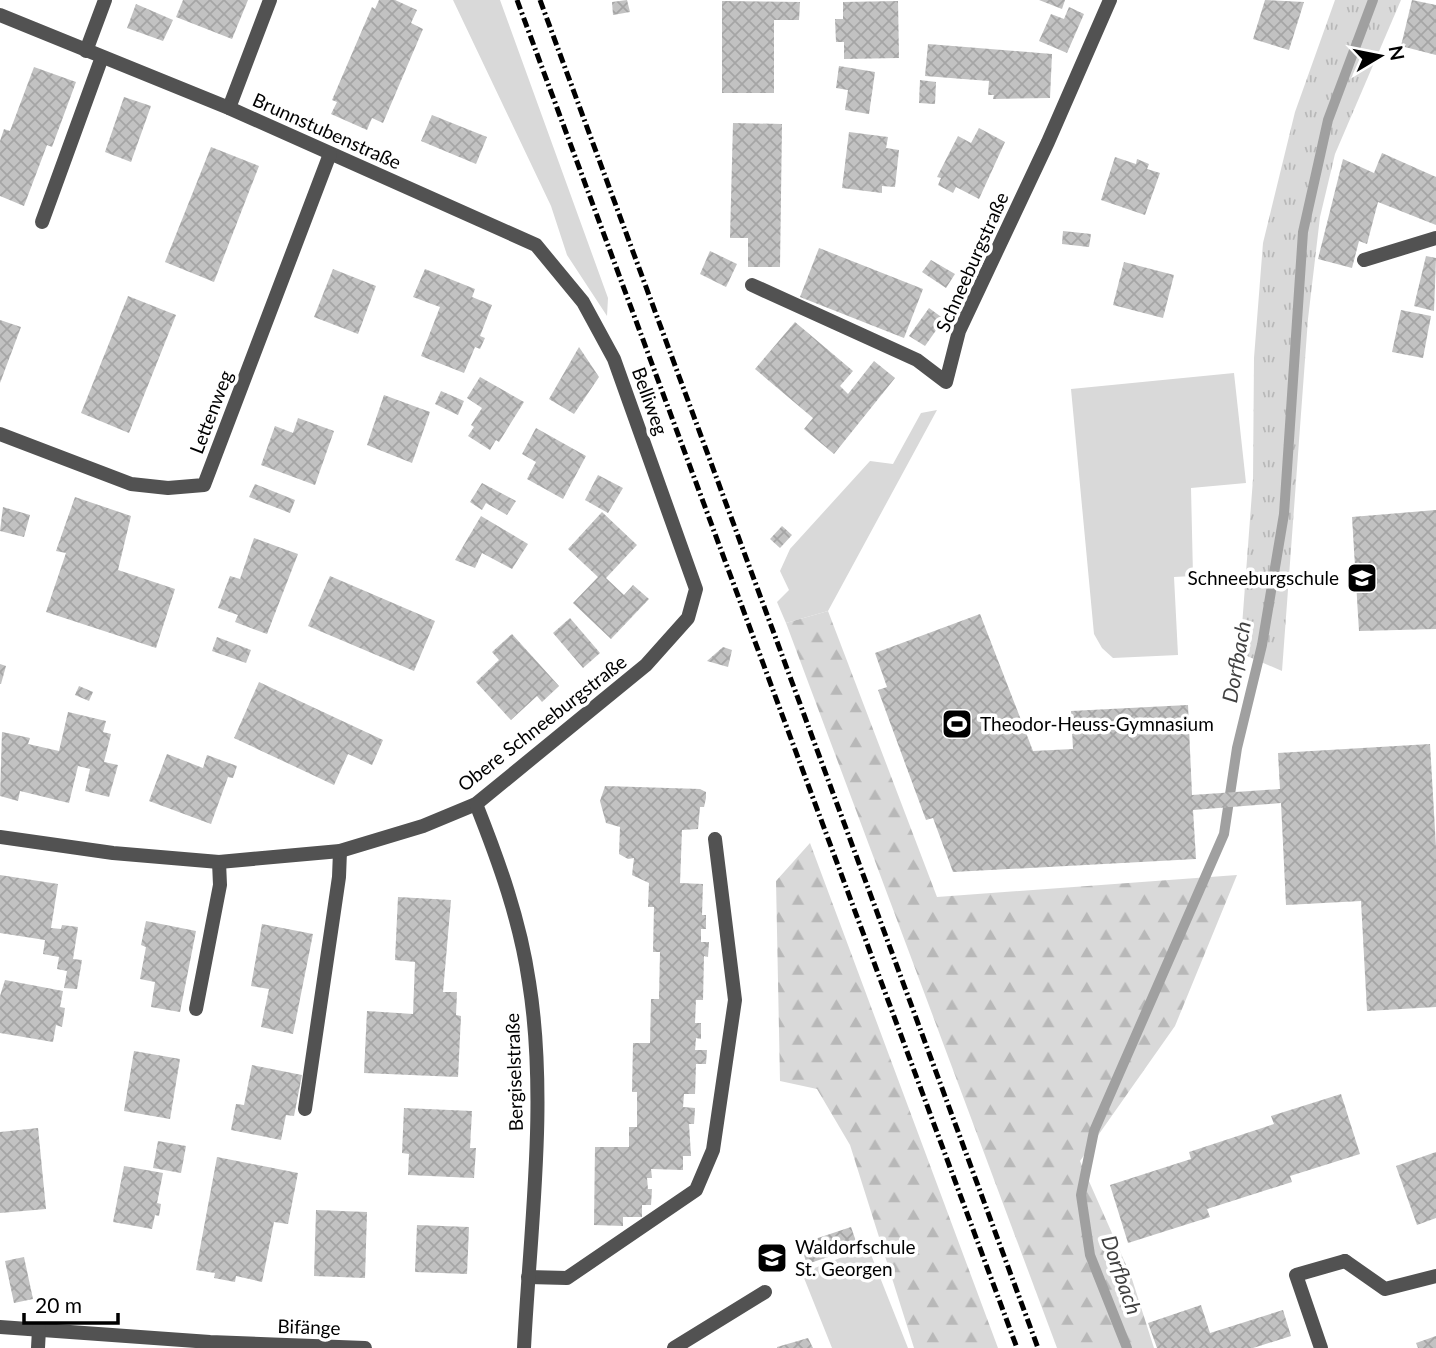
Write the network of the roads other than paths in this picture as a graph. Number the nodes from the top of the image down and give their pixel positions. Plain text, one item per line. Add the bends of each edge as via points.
1 (105, 0) edge
2 (270, 0) edge
3 (1110, 0) edge
4 (0, 15) edge
5 (86, 51) junction
6 (102, 57) junction
7 (229, 108) junction
8 (330, 154) junction
9 (43, 222) dead end
10 (1436, 238) edge
11 (536, 245) joint
12 (1363, 260) dead end
13 (752, 285) dead end
14 (0, 434) edge
15 (696, 589) joint
16 (476, 804) junction
17 (0, 836) edge
18 (715, 839) dead end
19 (340, 851) junction
20 (219, 862) junction
21 (196, 1009) dead end
22 (305, 1109) dead end
23 (1436, 1276) edge
24 (528, 1277) junction
25 (765, 1292) dead end
26 (0, 1327) edge
27 (39, 1329) junction
28 (37, 1348) edge
29 (365, 1348) edge
30 (524, 1348) edge
31 (674, 1348) edge
32 (1321, 1348) edge

1 - 5 street
2 - 7 street
3 - 13 street, Schneeburgstraße via 959,331 946,382 917,360
4 - 5 street, Brunnstubenstraße
5 - 6 street, Brunnstubenstraße
6 - 7 street, Brunnstubenstraße
6 - 9 street
7 - 8 street, Brunnstubenstraße
8 - 11 street, Brunnstubenstraße
8 - 14 street, Lettenweg via 204,485 131,484
10 - 12 street
11 - 15 street, Belliweg via 583,302 614,359
15 - 16 street, Obere Schneeburgstraße via 688,618 646,665
16 - 19 street, Obere Schneeburgstraße
16 - 24 street, Bergiselstraße via 519,926 530,984 537,1103
17 - 20 street, Obere Schneeburgstraße via 113,853
18 - 24 street via 735,1000 713,1150 696,1190 567,1278
19 - 20 street, Obere Schneeburgstraße
19 - 22 street
20 - 21 street via 220,884
23 - 32 street via 1385,1289 1345,1261 1296,1275
24 - 30 street, Bergiselstraße
25 - 31 street
26 - 27 street, Bifänge
27 - 28 street
27 - 29 street, Bifänge

